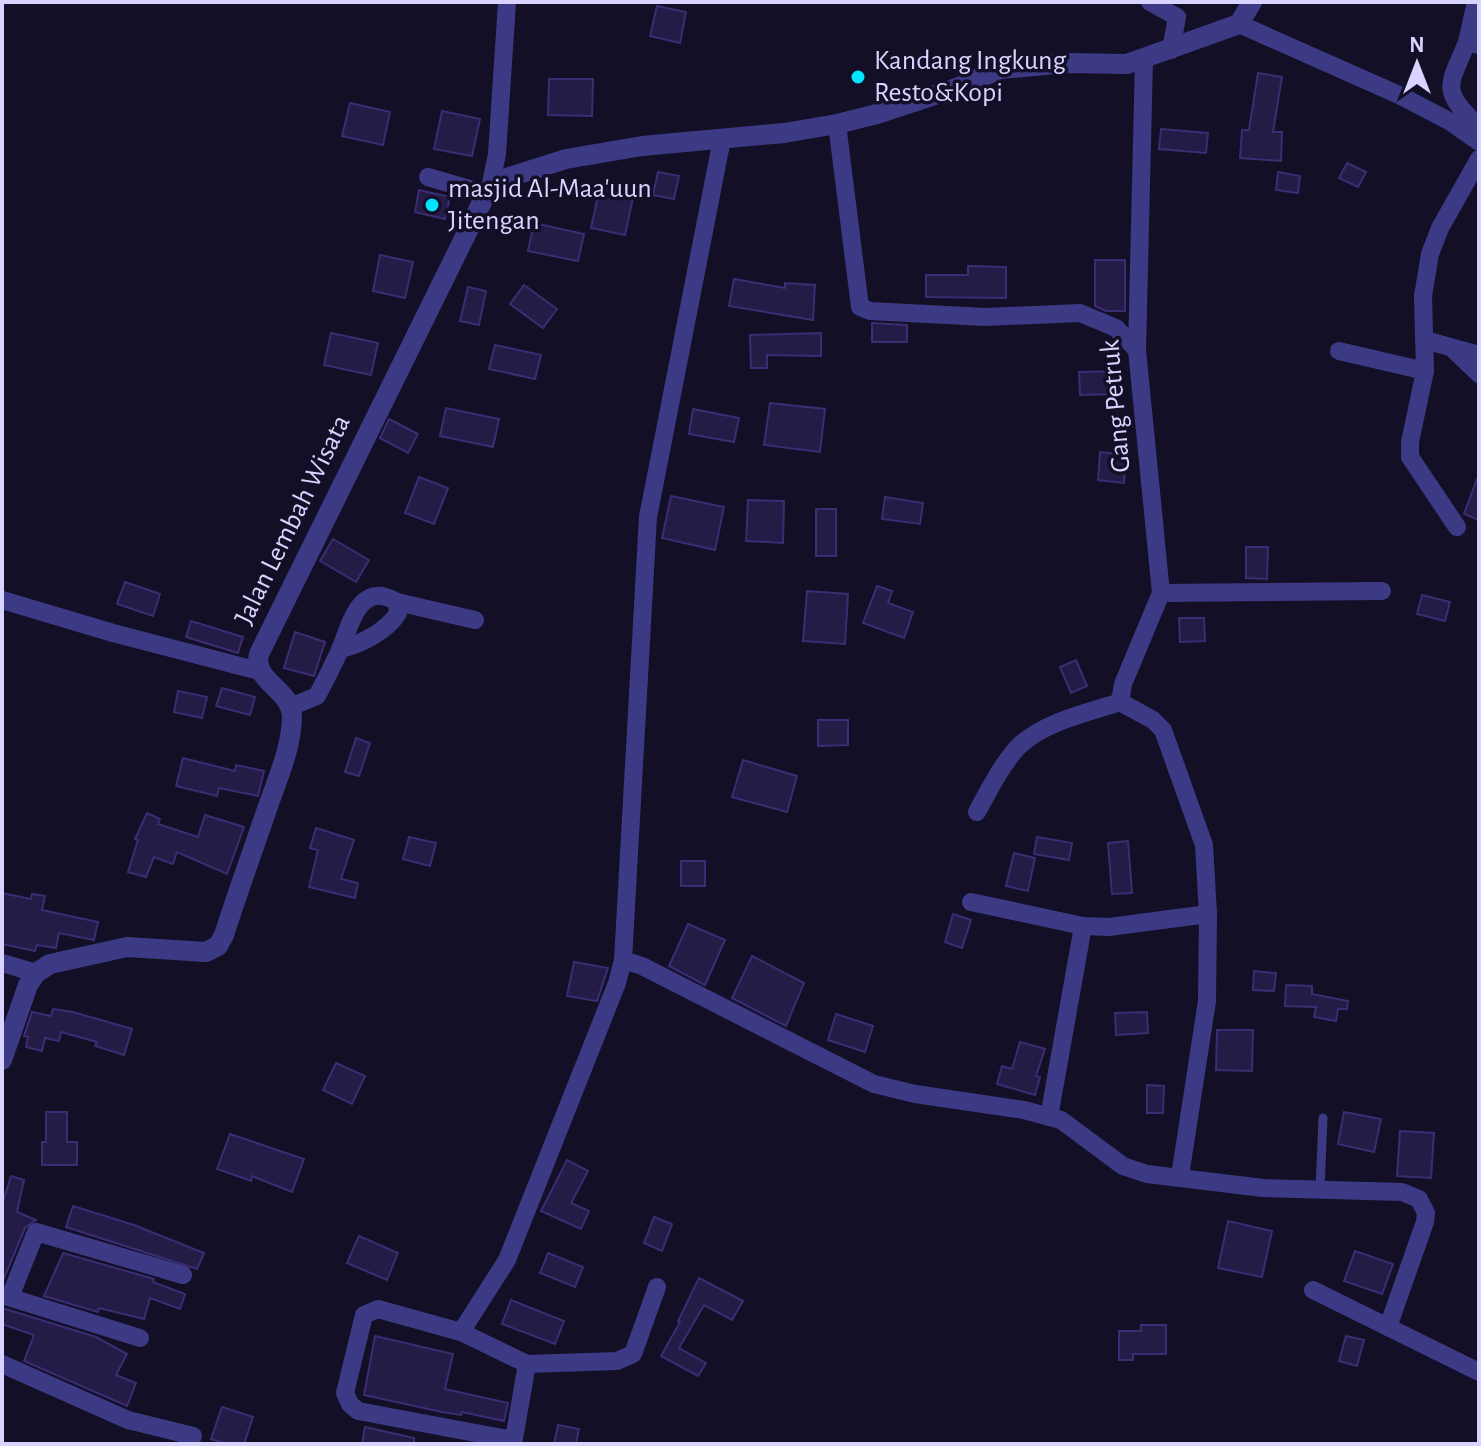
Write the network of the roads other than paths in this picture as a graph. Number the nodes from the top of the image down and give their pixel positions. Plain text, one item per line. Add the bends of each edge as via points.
1 (507, 2) edge
2 (1150, 2) edge
3 (1252, 2) edge
4 (1476, 2) edge
5 (1239, 24) junction
6 (1473, 44) edge
7 (1171, 50) junction
8 (1144, 59) junction
9 (837, 124) junction
10 (1474, 130) edge
11 (722, 139) junction
12 (497, 154) junction
13 (1479, 159) edge
14 (428, 177) dead end
15 (499, 184) junction
16 (1425, 340) junction
17 (1452, 348) junction
18 (1137, 350) junction
19 (1339, 351) dead end
20 (1479, 355) edge
21 (1425, 371) junction
22 (1479, 374) edge
23 (1457, 527) dead end
24 (1382, 591) dead end
25 (1161, 593) junction
26 (2, 600) edge
27 (397, 602) junction
28 (475, 620) dead end
29 (340, 649) junction
30 (259, 671) junction
31 (1120, 702) junction
32 (290, 707) junction
33 (977, 812) dead end
34 (971, 902) dead end
35 (1208, 914) junction
36 (1083, 926) junction
37 (623, 960) junction
38 (2, 963) edge
39 (36, 973) junction
40 (2, 1060) edge
41 (1049, 1117) junction
42 (1323, 1118) dead end
43 (1180, 1176) junction
44 (1320, 1190) junction
45 (183, 1275) dead end
46 (657, 1287) dead end
47 (1313, 1290) dead end
48 (6, 1296) edge
49 (1388, 1327) junction
50 (461, 1332) junction
51 (140, 1338) dead end
52 (2, 1364) edge
53 (527, 1364) junction
54 (1479, 1372) edge
55 (193, 1436) dead end
56 (513, 1442) edge

1 - 12 street
2 - 7 street via 1177,17
3 - 5 street
4 - 6 street
5 - 7 street
5 - 10 street
6 - 10 street via 1450,93
7 - 8 street
8 - 9 street via 1000,69
8 - 18 street, Gang Petruk
9 - 11 street
9 - 18 street via 860,307 984,317 1080,313 1116,328
11 - 15 street via 566,159
11 - 37 street via 648,517
12 - 15 street
12 - 15 street
13 - 16 street via 1430,254 1423,296
14 - 15 street
15 - 30 street, Jalan Lembah Wisata via 259,654
16 - 17 street
16 - 21 street
17 - 20 street
17 - 22 street
18 - 25 street, Gang Petruk
19 - 21 street
21 - 23 street via 1410,457
24 - 25 street
25 - 31 street, Gang Petruk
26 - 30 street
27 - 28 street
27 - 29 street via 398,613 390,623
27 - 29 street via 377,597 362,604
29 - 32 street via 317,696
30 - 32 street, Jalan Lembah Wisata
31 - 33 street via 1031,737 1018,748
31 - 35 street via 1153,720 1170,744 1201,834
32 - 39 street via 282,767 218,946 194,953 127,947 50,964
34 - 36 street
35 - 36 street
35 - 43 street via 1207,1001
36 - 41 street
37 - 41 street via 874,1084
37 - 50 street via 507,1260
38 - 39 street
39 - 40 street
41 - 43 street via 1061,1120 1123,1166
42 - 44 lane
43 - 44 street
44 - 49 street via 1402,1192 1424,1205 1425,1222
45 - 48 street via 36,1232
46 - 53 street via 627,1358
47 - 49 street
48 - 51 street
49 - 54 street
50 - 53 street
50 - 56 street via 369,1311 345,1393 350,1404 358,1411
52 - 55 street via 128,1420
53 - 56 street

